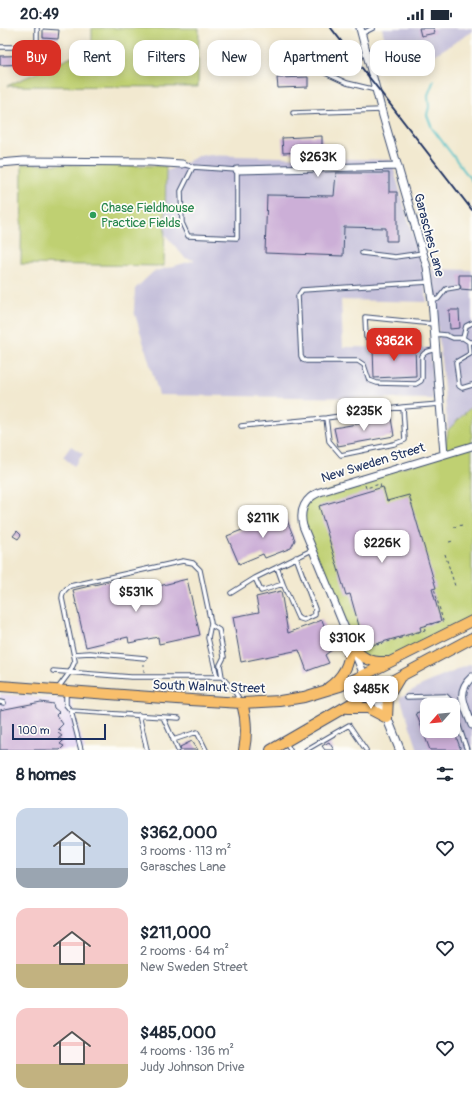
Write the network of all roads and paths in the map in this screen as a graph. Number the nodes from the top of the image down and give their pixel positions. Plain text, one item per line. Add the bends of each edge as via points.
1 (37, 28) edge
2 (373, 28) edge
3 (360, 31) edge
4 (0, 47) edge
5 (332, 76) edge
6 (376, 90) junction
7 (381, 110) junction
8 (293, 113) dead end
9 (0, 163) edge
10 (182, 164) joint
11 (193, 166) junction
12 (398, 166) junction
13 (237, 170) junction
14 (362, 253) dead end
15 (423, 253) junction
16 (430, 282) junction
17 (458, 286) dead end
18 (432, 301) junction
19 (472, 323) edge
20 (434, 324) junction
21 (435, 334) junction
22 (463, 338) junction
23 (377, 340) dead end
24 (471, 342) edge
25 (436, 350) junction
26 (472, 385) edge
27 (441, 404) junction
28 (403, 407) junction
29 (326, 418) junction
30 (241, 426) dead end
31 (472, 446) edge
32 (444, 454) junction
33 (365, 484) dead end
34 (381, 488) dead end
35 (462, 525) dead end
36 (454, 527) dead end
37 (453, 541) dead end
38 (449, 542) dead end
39 (312, 550) junction
40 (445, 554) dead end
41 (296, 557) junction
42 (277, 567) junction
43 (255, 578) junction
44 (283, 584) junction
45 (455, 586) dead end
46 (434, 588) dead end
47 (231, 593) dead end
48 (472, 621) edge
49 (211, 625) junction
50 (425, 631) junction
51 (426, 634) dead end
52 (472, 638) edge
53 (350, 644) junction
54 (376, 644) dead end
55 (461, 644) junction
56 (472, 644) edge
57 (74, 654) junction
58 (145, 658) joint
59 (389, 662) junction
60 (53, 671) dead end
61 (70, 672) junction
62 (364, 675) junction
63 (143, 677) junction
64 (217, 677) junction
65 (222, 677) junction
66 (400, 677) junction
67 (472, 677) edge
68 (0, 686) edge
69 (61, 691) junction
70 (321, 692) junction
71 (373, 692) junction
72 (407, 697) dead end
73 (448, 698) edge
74 (242, 703) junction
75 (345, 708) junction
76 (71, 711) junction
77 (139, 715) junction
78 (163, 717) junction
79 (180, 718) dead end
80 (387, 718) junction
81 (472, 725) edge
82 (460, 730) edge
83 (173, 740) junction
84 (288, 746) edge
85 (81, 750) edge
86 (147, 750) edge
87 (178, 750) edge
88 (206, 750) edge
89 (244, 750) edge
90 (271, 750) edge
91 (306, 750) edge
92 (366, 750) edge
93 (400, 750) edge
94 (467, 750) edge

1 - 4 lane via 37,48
2 - 3 lane
3 - 6 street, Garasches Lane
5 - 6 lane via 347,83
6 - 7 street, Garasches Lane
7 - 8 lane
7 - 12 street, Garasches Lane
9 - 10 street via 24,161
10 - 11 lane
11 - 13 lane
11 - 13 lane via 181,191 182,223 188,236 237,238
12 - 13 street
12 - 15 street, Garasches Lane
14 - 15 lane via 395,257
15 - 16 street, Garasches Lane
16 - 18 street, Garasches Lane
16 - 25 lane via 302,290 298,296 301,356 306,361 358,361 364,365 369,380 377,383 416,384 422,378 423,354
17 - 18 lane via 446,289 438,299
18 - 20 street, Garasches Lane
19 - 22 lane via 466,326
20 - 21 street, Garasches Lane
20 - 23 lane via 365,317 366,337
21 - 22 lane
21 - 25 street, Garasches Lane
22 - 24 lane
24 - 26 lane via 470,354 456,362 459,386 465,388
25 - 27 street, Garasches Lane
27 - 28 lane
27 - 32 street, Garasches Lane
28 - 29 lane
28 - 29 lane via 405,440 341,455 329,441
29 - 30 lane
31 - 32 street
32 - 39 street, New Sweden Street via 325,490 310,497 301,515
33 - 34 path via 366,488 380,484
35 - 36 path
37 - 38 path
39 - 41 lane
39 - 53 street, New Sweden Street
40 - 45 path
41 - 42 lane
41 - 44 lane via 315,609 314,615 304,620 298,618
42 - 43 lane
42 - 44 lane
43 - 44 lane via 261,591
43 - 47 lane
46 - 50 path via 443,621 424,626
48 - 59 main road, South Walnut Street
49 - 57 lane via 200,570 194,563 183,561 66,589 62,598
49 - 64 lane via 208,638
49 - 65 lane via 219,630 224,657 220,665
50 - 51 path
50 - 54 path
52 - 55 main road
53 - 59 main road via 366,660
53 - 62 street, New Sweden Street
53 - 70 main road via 350,659 342,675
55 - 56 main road
55 - 66 main road
57 - 58 lane
57 - 61 lane via 75,661
58 - 63 path
59 - 62 main road, South Walnut Street
60 - 61 lane
61 - 63 lane
61 - 69 lane
62 - 70 main road, South Walnut Street
62 - 71 street
63 - 64 lane
64 - 65 lane
65 - 74 lane
66 - 71 main road
66 - 80 main road via 388,697
67 - 81 street via 462,692
68 - 69 main road, South Walnut Street
69 - 74 main road, South Walnut Street
69 - 76 lane
70 - 74 main road, South Walnut Street via 280,701
71 - 75 main road
71 - 80 street
72 - 73 lane
74 - 89 main road
75 - 80 main road via 368,708
75 - 84 main road
76 - 77 lane
76 - 85 lane
77 - 78 lane
77 - 86 lane
78 - 79 lane
78 - 83 lane
80 - 93 street
82 - 94 lane
83 - 87 lane
83 - 88 lane via 196,732
84 - 90 main road
91 - 92 lane via 349,725

